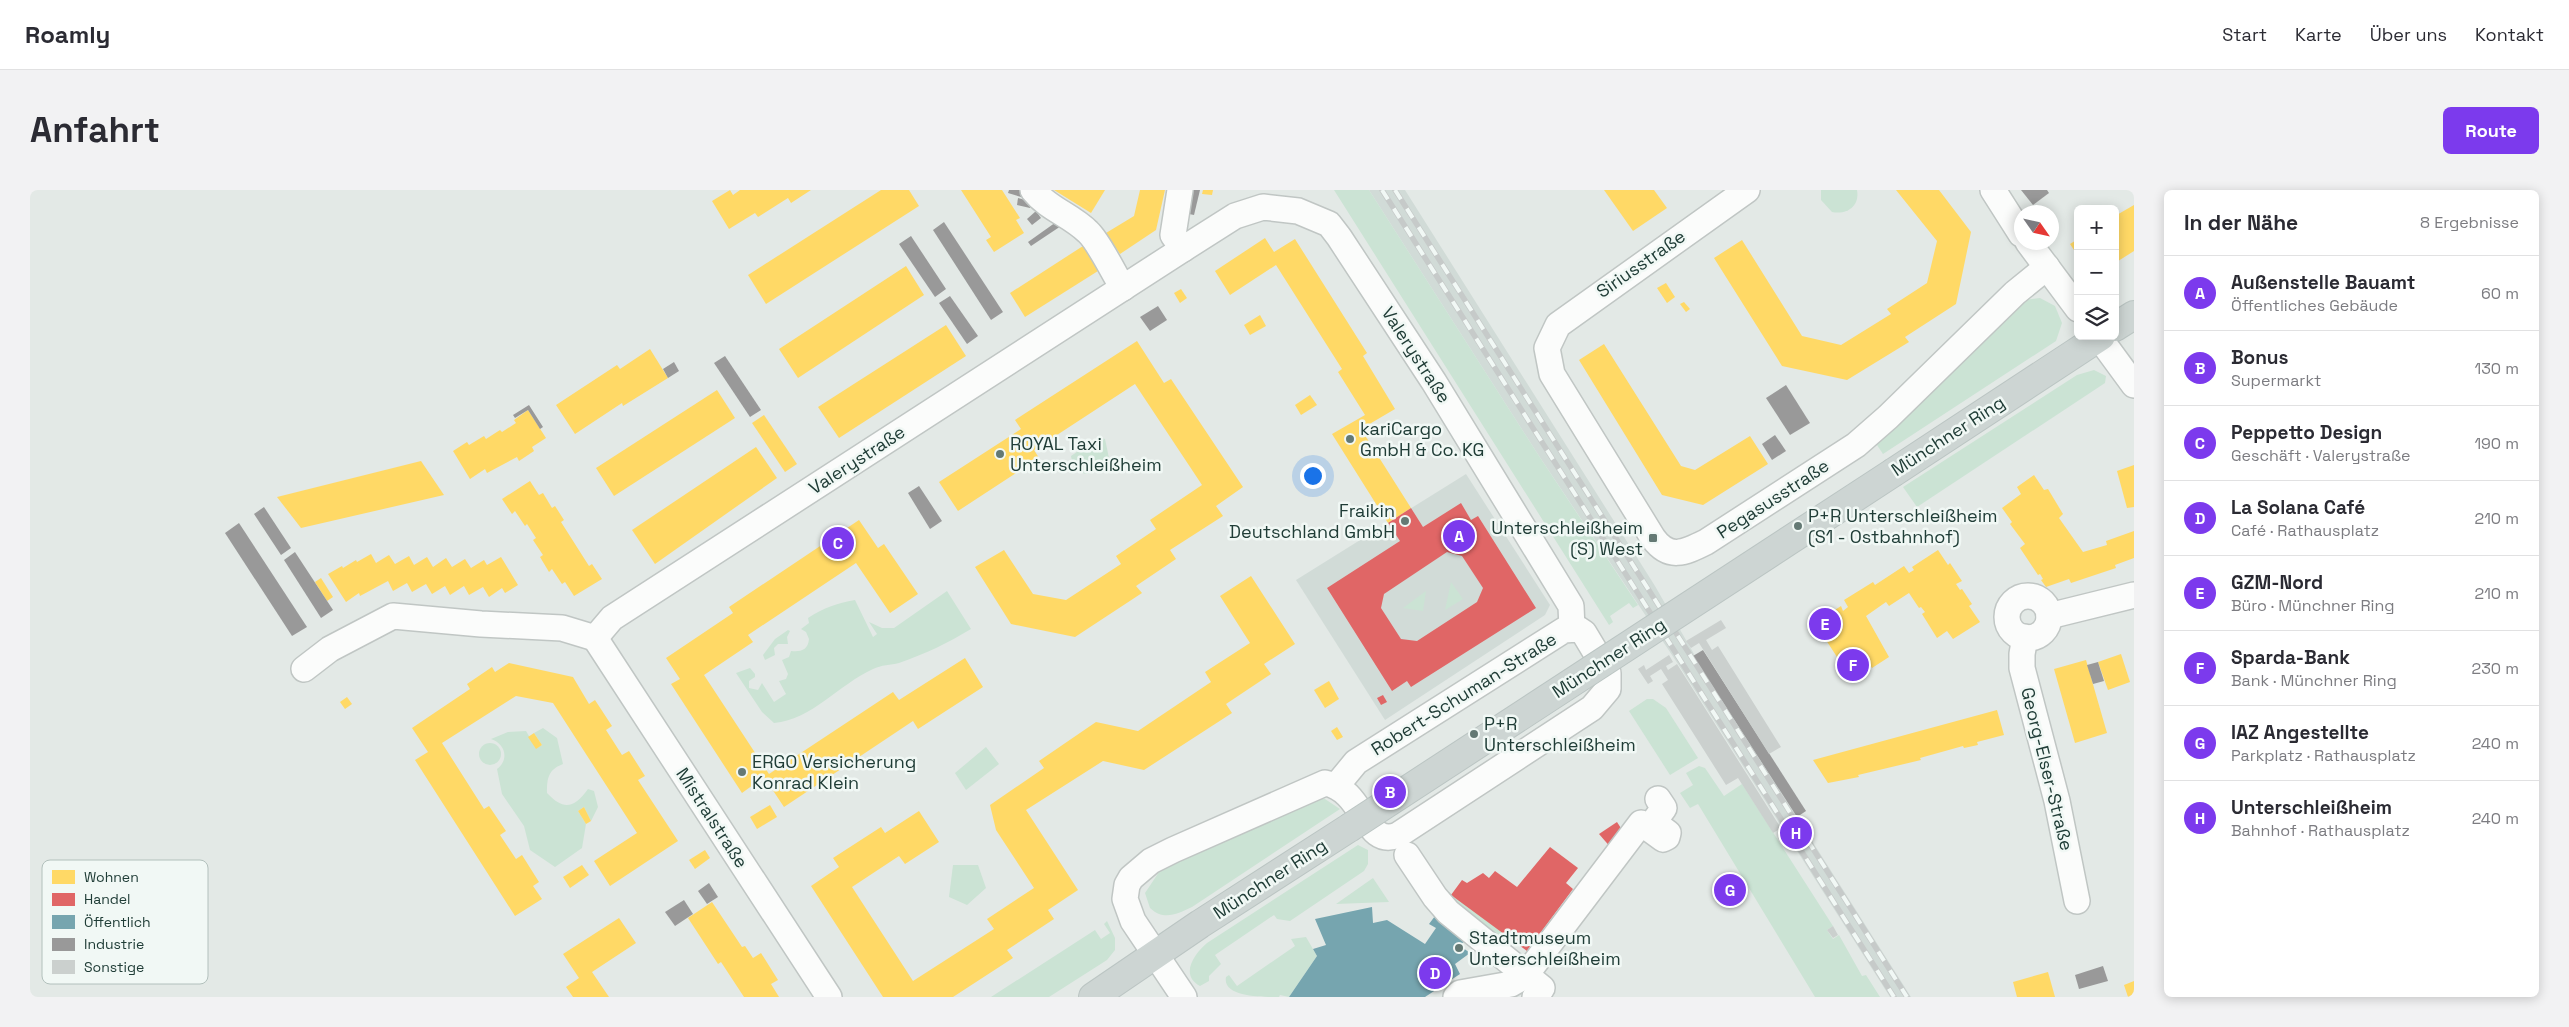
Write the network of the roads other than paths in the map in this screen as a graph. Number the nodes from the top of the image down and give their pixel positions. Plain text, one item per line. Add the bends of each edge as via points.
1 (1033, 190) edge
2 (1180, 190) edge
3 (1747, 190) edge
4 (1993, 190) edge
5 (2014, 222) edge
6 (1183, 249) junction
7 (2034, 250) edge
8 (2047, 267) junction
9 (1123, 288) junction
10 (2074, 304) edge
11 (2134, 315) edge
12 (2119, 324) edge
13 (2094, 340) edge
14 (2107, 340) edge
15 (1546, 348) joint
16 (2134, 385) edge
17 (2134, 595) edge
18 (2049, 616) junction
19 (1572, 629) junction
20 (2025, 637) junction
21 (595, 638) junction
22 (304, 668) dead end
23 (1337, 785) junction
24 (1658, 799) dead end
25 (1407, 855) dead end
26 (2077, 901) dead end
27 (1156, 955) junction
28 (1508, 975) edge
29 (1458, 995) edge
30 (829, 997) edge
31 (1093, 997) edge
32 (1184, 997) edge

1 - 9 street via 1043,203 1089,232
2 - 6 street via 1173,234
3 - 15 street, Siriusstraße via 1558,325
4 - 5 street
6 - 9 street, Valerystraße
6 - 19 street, Valerystraße via 1235,216 1263,207 1298,211 1329,224 1434,382 1571,606
7 - 8 street
8 - 10 street
8 - 15 street, Pegasusstraße via 1856,445 1688,552 1660,548 1653,538 1552,374
9 - 21 street, Valerystraße via 612,618
11 - 12 main road, Münchner Ring
13 - 27 main road, Münchner Ring, bridge
14 - 16 street
17 - 18 street
18 - 20 street via 2042,632
18 - 20 street via 2044,603 2035,597 2016,600 2009,609 2008,620 2013,631
19 - 23 street, Robert-Schuman-Straße via 1554,636 1356,762
19 - 23 street, Robert-Schuman-Straße via 1584,633 1608,673 1608,689 1592,708 1388,839 1377,836 1352,799
20 - 26 street, Georg-Elser-Straße via 2022,668 2057,801
21 - 22 street via 562,628 393,616 330,649
21 - 30 street, Mistralstraße
23 - 27 street via 1325,783 1311,787 1140,869 1127,885 1125,899 1133,921
24 - 28 street via 1664,808 1656,824 1668,833 1667,837 1664,839 1641,823 1606,851 1557,932
25 - 28 street via 1435,898
27 - 31 main road, Münchner Ring
27 - 32 street
28 - 29 street

